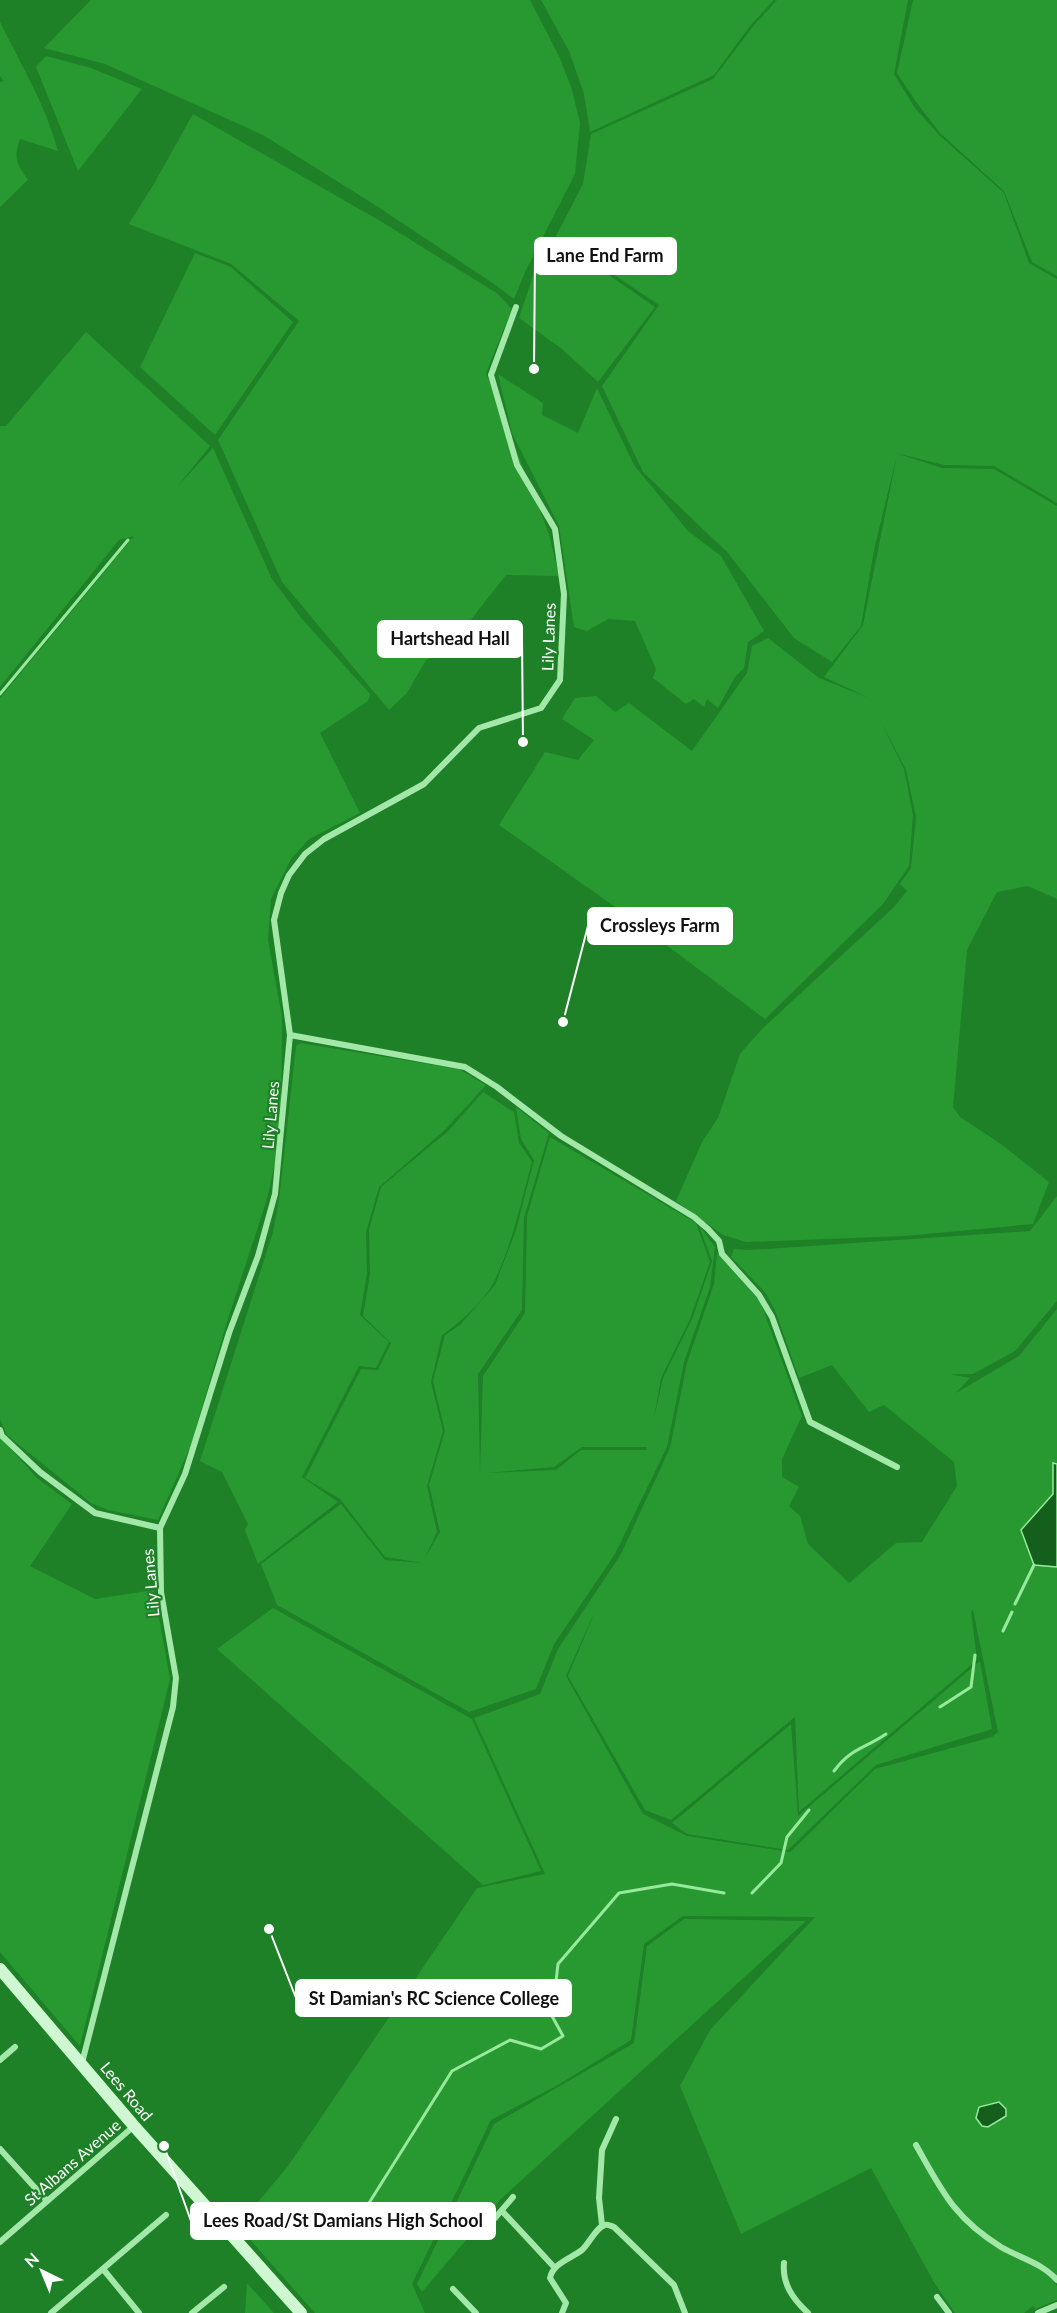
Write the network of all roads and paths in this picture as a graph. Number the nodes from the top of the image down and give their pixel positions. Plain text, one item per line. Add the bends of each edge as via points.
1 (516, 307) dead end
2 (291, 1035) junction
3 (0, 1430) edge
4 (897, 1467) dead end
5 (160, 1528) junction
6 (0, 1969) edge
7 (15, 2047) dead end
8 (0, 2060) edge
9 (82, 2063) junction
10 (616, 2119) dead end
11 (134, 2126) junction
12 (916, 2145) dead end
13 (0, 2149) edge
14 (513, 2197) dead end
15 (47, 2201) junction
16 (501, 2211) junction
17 (166, 2215) dead end
18 (495, 2218) dead end
19 (602, 2225) junction
20 (0, 2242) edge
21 (784, 2263) dead end
22 (555, 2268) junction
23 (103, 2269) junction
24 (1057, 2280) edge
25 (224, 2287) dead end
26 (453, 2289) dead end
27 (938, 2297) dead end
28 (1057, 2305) edge
29 (51, 2313) edge
30 (139, 2313) edge
31 (192, 2313) edge
32 (301, 2313) edge
33 (476, 2313) edge
34 (562, 2313) edge
35 (685, 2313) edge
36 (808, 2313) edge
37 (949, 2313) edge
38 (1038, 2313) edge

1 - 2 street, Lily Lanes via 491,375 517,465 555,529 564,594 560,680 541,708 479,728 424,784 324,839 298,862 281,893 274,920
2 - 4 street via 465,1066 561,1136 694,1217 719,1241 722,1254 759,1295 772,1317 810,1422
2 - 5 street, Lily Lanes via 275,1194 185,1474
3 - 5 street via 40,1472 95,1513
5 - 9 street, Lily Lanes via 161,1592 176,1678 173,1707
6 - 9 main road, Lees Road
7 - 8 street
9 - 11 main road, Lees Road
10 - 19 street via 602,2150
11 - 15 street, St Albans Avenue
11 - 32 main road, Lees Road
12 - 24 street via 962,2218
13 - 15 street
14 - 16 street
15 - 20 street, St Albans Avenue
16 - 18 street
16 - 22 street
17 - 23 street
19 - 22 street via 582,2249
19 - 35 street via 614,2227 674,2285
21 - 36 street via 785,2283
22 - 34 street via 550,2278 566,2303
23 - 29 street
23 - 30 street
25 - 31 street
26 - 33 street
27 - 37 street
28 - 38 street

